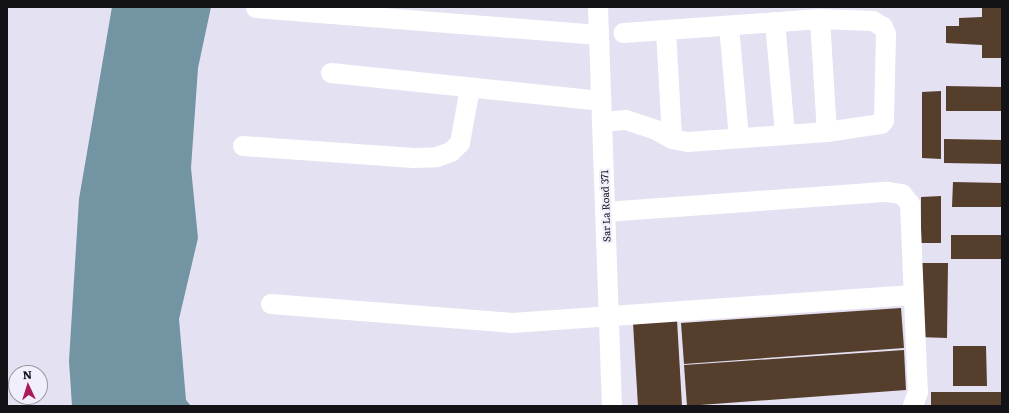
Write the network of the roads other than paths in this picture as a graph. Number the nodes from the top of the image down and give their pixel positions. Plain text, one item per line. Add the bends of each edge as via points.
1 (598, 7) edge
2 (256, 8) edge
3 (820, 19) junction
4 (775, 22) junction
5 (729, 26) junction
6 (666, 30) junction
7 (623, 33) dead end
8 (599, 35) junction
9 (331, 73) dead end
10 (470, 88) junction
11 (601, 101) junction
12 (602, 122) junction
13 (827, 132) junction
14 (786, 135) junction
15 (672, 139) junction
16 (739, 139) junction
17 (243, 146) dead end
18 (605, 212) junction
19 (912, 295) junction
20 (271, 304) dead end
21 (609, 316) junction
22 (612, 406) edge
23 (913, 406) edge

1 - 8 street, Sar La Road 371
2 - 8 street
3 - 4 street
3 - 13 street
3 - 13 street via 873,21 883,27 886,34 884,121 881,124
4 - 5 street
4 - 14 street
5 - 6 street
5 - 16 street
6 - 7 street
6 - 15 street
8 - 11 street, Sar La Road 371
9 - 10 street
10 - 11 street
10 - 17 street via 460,143 451,152 437,157 414,158
11 - 12 street, Sar La Road 371
12 - 15 street via 626,120 656,130
12 - 18 street, Sar La Road 371
13 - 14 street
14 - 16 street
15 - 16 street via 688,142
18 - 19 street via 887,192 902,194 910,204
18 - 21 street, Sar La Road 371
19 - 21 street
19 - 23 street via 918,392
20 - 21 street via 512,323
21 - 22 street, Sar La Road 371

